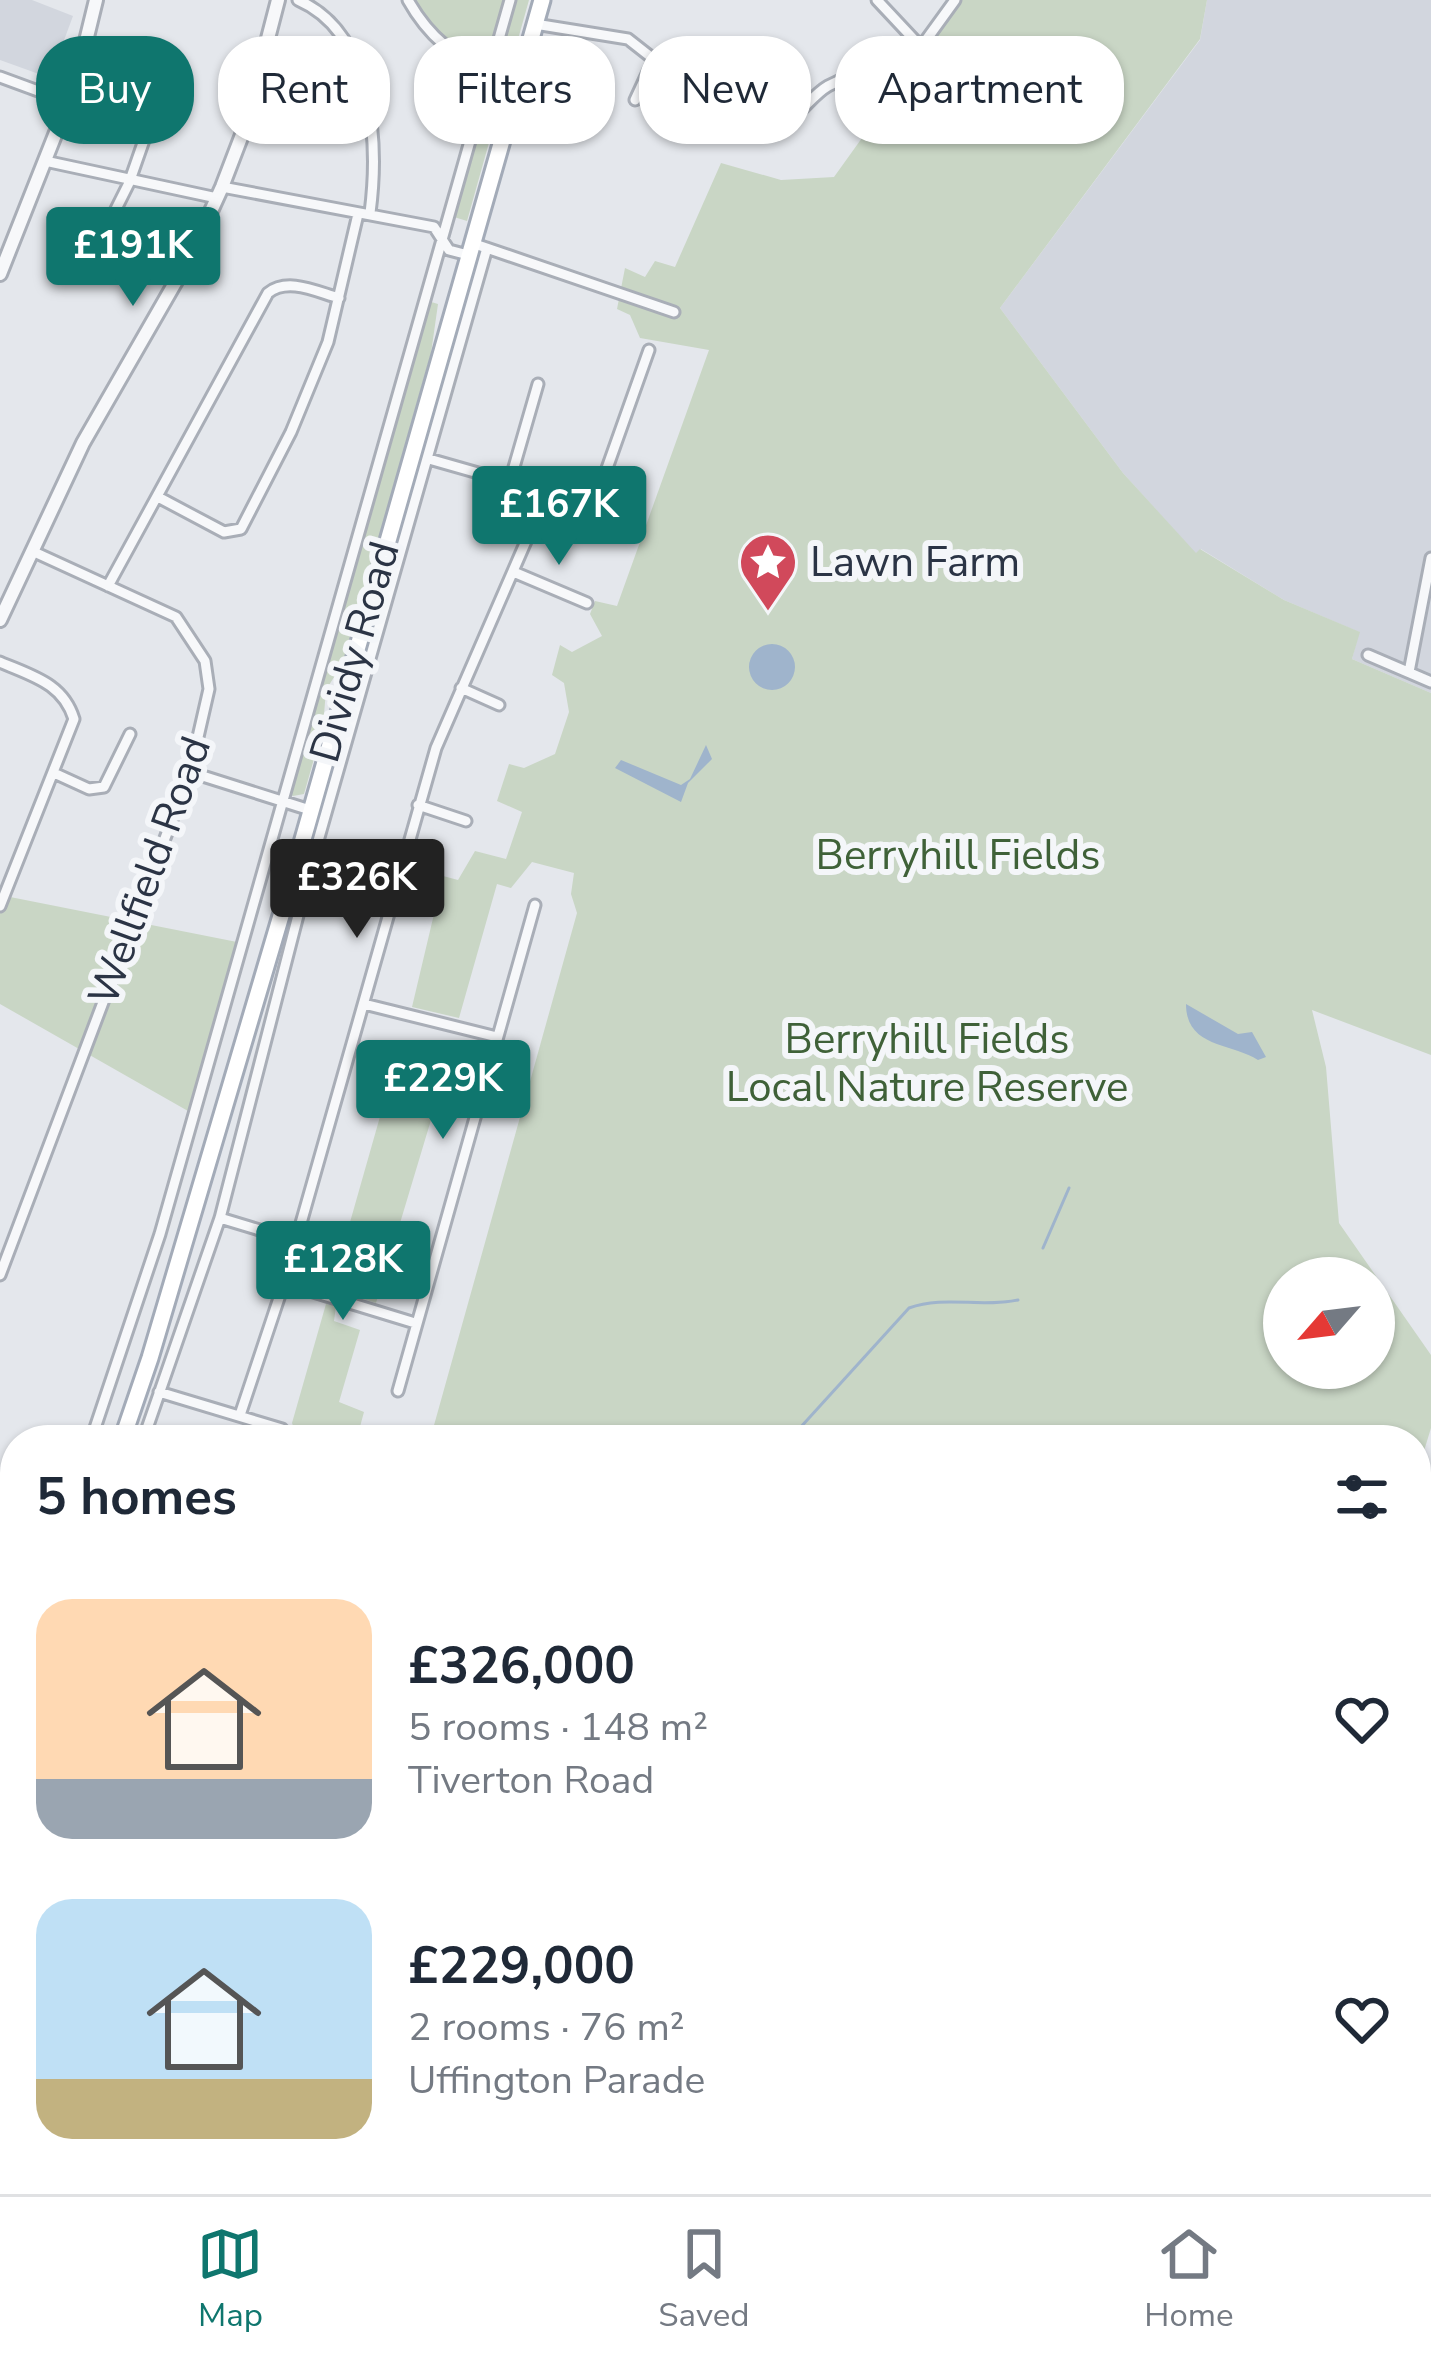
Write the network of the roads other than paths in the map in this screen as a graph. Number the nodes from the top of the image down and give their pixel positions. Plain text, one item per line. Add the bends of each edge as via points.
1 (96, 0) edge
2 (278, 0) edge
3 (298, 0) edge
4 (408, 0) edge
5 (510, 0) edge
6 (542, 0) edge
7 (877, 0) edge
8 (955, 0) edge
9 (535, 24) junction
10 (86, 36) edge
11 (434, 36) edge
12 (500, 36) edge
13 (911, 36) edge
14 (929, 36) edge
15 (639, 47) edge
16 (639, 76) edge
17 (0, 77) edge
18 (36, 90) edge
19 (635, 100) dead end
20 (52, 144) edge
21 (143, 144) edge
22 (470, 144) edge
23 (45, 161) junction
24 (129, 183) junction
25 (219, 192) junction
26 (364, 214) junction
27 (443, 240) junction
28 (99, 243) dead end
29 (476, 249) junction
30 (0, 274) edge
31 (339, 298) junction
32 (674, 311) dead end
33 (649, 350) dead end
34 (538, 384) dead end
35 (429, 460) junction
36 (510, 481) junction
37 (547, 494) junction
38 (158, 497) junction
39 (32, 551) junction
40 (1431, 558) edge
41 (516, 573) junction
42 (108, 586) junction
43 (570, 597) junction
44 (587, 603) dead end
45 (564, 612) dead end
46 (0, 619) edge
47 (1368, 655) dead end
48 (0, 662) edge
49 (1409, 672) junction
50 (1431, 682) edge
51 (461, 688) junction
52 (499, 705) dead end
53 (130, 734) dead end
54 (190, 772) junction
55 (54, 773) junction
56 (281, 801) junction
57 (418, 805) junction
58 (310, 810) junction
59 (466, 821) dead end
60 (310, 869) junction
61 (392, 894) junction
62 (535, 905) dead end
63 (0, 906) edge
64 (364, 1004) junction
65 (497, 1037) junction
66 (220, 1218) junction
67 (296, 1241) junction
68 (0, 1275) edge
69 (284, 1283) junction
70 (415, 1323) junction
71 (398, 1391) dead end
72 (159, 1392) junction
73 (239, 1414) junction
74 (96, 1425) edge
75 (127, 1425) edge
76 (148, 1425) edge
77 (271, 1425) edge

1 - 10 street
2 - 25 street
3 - 26 street via 338,33 365,92 375,160
4 - 11 street
5 - 12 street, Dividy Road
6 - 9 main road, Dividy Road
7 - 13 street
8 - 14 street
9 - 15 street via 628,38
9 - 29 main road, Dividy Road
16 - 19 street
17 - 18 street
20 - 23 street
21 - 24 street
22 - 27 street, Dividy Road
23 - 24 street
23 - 30 street
24 - 25 street
24 - 28 street
25 - 26 street
25 - 39 street
26 - 27 street via 434,227
26 - 31 street
27 - 29 street via 449,250
27 - 56 street, Dividy Road
29 - 32 street
29 - 35 street, Dividy Road
29 - 58 main road, Dividy Road
31 - 38 street via 292,285 268,292
31 - 38 street via 291,433 241,530 224,532
33 - 37 street via 600,488 580,502
34 - 36 street
35 - 36 street
35 - 60 street, Dividy Road
36 - 37 street
37 - 41 street
38 - 42 street
39 - 42 street, Wellfield Road
39 - 46 street
40 - 49 street
41 - 43 street
41 - 51 street
42 - 54 street, Wellfield Road via 176,617 205,661 207,707
43 - 44 street
43 - 45 street
47 - 49 street
48 - 55 street via 54,685 69,704 74,719
49 - 50 street
51 - 52 street
51 - 57 street
53 - 55 street via 104,787
54 - 56 street
54 - 68 street, Wellfield Road
55 - 63 street
56 - 58 street
56 - 74 street, Dividy Road via 160,1234
57 - 59 street
57 - 61 street
58 - 75 main road, Dividy Road
60 - 61 street
60 - 66 street, Dividy Road
61 - 64 street
62 - 65 street
64 - 65 street
64 - 67 street
65 - 70 street
66 - 67 street
66 - 72 street, Dividy Road
67 - 69 street
69 - 70 street
69 - 73 street
70 - 71 street
72 - 73 street
72 - 76 street, Dividy Road
73 - 77 street

